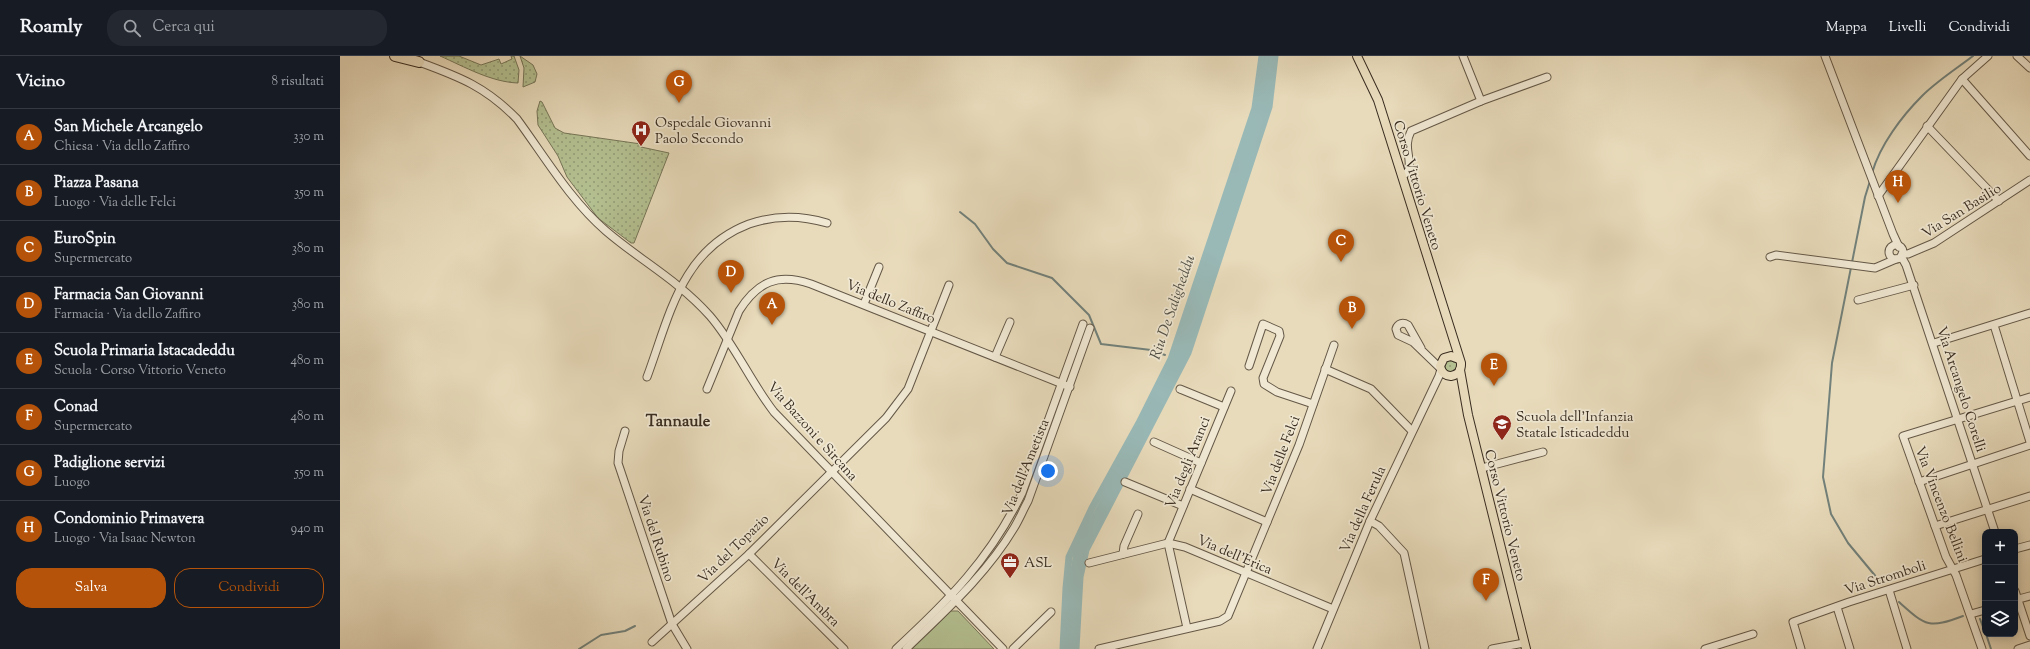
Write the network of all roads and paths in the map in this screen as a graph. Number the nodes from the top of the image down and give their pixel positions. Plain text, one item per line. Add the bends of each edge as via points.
1 (395, 56) edge
2 (404, 56) edge
3 (409, 56) edge
4 (1357, 56) edge
5 (1464, 56) edge
6 (1825, 56) edge
7 (1988, 56) edge
8 (2017, 56) edge
9 (419, 62) junction
10 (2030, 68) edge
11 (1547, 77) dead end
12 (1962, 79) junction
13 (1480, 101) junction
14 (1927, 126) junction
15 (2030, 156) edge
16 (1402, 176) junction
17 (2030, 180) edge
18 (1878, 196) junction
19 (1999, 201) junction
20 (827, 223) dead end
21 (1896, 247) junction
22 (1770, 257) dead end
23 (1896, 258) junction
24 (879, 267) dead end
25 (949, 285) dead end
26 (1914, 285) junction
27 (681, 287) junction
28 (1858, 300) dead end
29 (864, 304) junction
30 (2030, 313) edge
31 (1010, 322) dead end
32 (1083, 324) dead end
33 (1448, 325) junction
34 (1994, 325) junction
35 (1090, 328) dead end
36 (931, 331) junction
37 (1411, 332) junction
38 (1404, 338) junction
39 (727, 340) junction
40 (1934, 343) junction
41 (1334, 345) dead end
42 (1421, 348) junction
43 (995, 357) junction
44 (1429, 357) junction
45 (1445, 357) junction
46 (1458, 359) junction
47 (1249, 366) dead end
48 (1325, 369) junction
49 (1460, 370) junction
50 (1446, 373) junction
51 (647, 377) dead end
52 (1062, 384) junction
53 (1070, 387) junction
54 (1462, 388) junction
55 (707, 389) dead end
56 (1180, 389) dead end
57 (1231, 391) dead end
58 (2030, 397) edge
59 (2017, 401) junction
60 (1313, 404) junction
61 (1224, 407) junction
62 (1958, 419) junction
63 (625, 431) dead end
64 (1412, 431) junction
65 (1154, 442) dead end
66 (2030, 442) edge
67 (2030, 445) edge
68 (1543, 452) dead end
69 (1201, 463) junction
70 (1973, 463) junction
71 (1482, 468) junction
72 (831, 472) junction
73 (1125, 482) dead end
74 (1918, 482) junction
75 (1190, 490) junction
76 (2030, 496) edge
77 (1183, 506) junction
78 (1988, 508) junction
79 (1138, 514) dead end
80 (1370, 521) junction
81 (1267, 522) junction
82 (1935, 526) junction
83 (1994, 529) edge
84 (1168, 543) junction
85 (2030, 545) edge
86 (2018, 548) edge
87 (749, 554) junction
88 (1123, 554) junction
89 (1982, 560) edge
90 (1089, 563) dead end
91 (1952, 569) junction
92 (1247, 574) junction
93 (1889, 590) junction
94 (2030, 596) edge
95 (954, 598) junction
96 (2018, 599) edge
97 (2016, 601) edge
98 (1837, 607) junction
99 (1333, 608) junction
100 (1982, 611) edge
101 (1051, 612) dead end
102 (1971, 614) junction
103 (672, 624) junction
104 (1188, 628) junction
105 (1753, 634) dead end
106 (2030, 636) edge
107 (652, 642) dead end
108 (2030, 645) edge
109 (1525, 646) edge
110 (687, 649) edge
111 (844, 649) edge
112 (896, 649) edge
113 (906, 649) edge
114 (1003, 649) edge
115 (1012, 649) edge
116 (1099, 649) edge
117 (1317, 649) edge
118 (1425, 649) edge
119 (1492, 649) edge
120 (1705, 649) edge
121 (1801, 649) edge
122 (1850, 649) edge
123 (1907, 649) edge
124 (1982, 649) edge
125 (2018, 649) edge

1 - 9 highway
2 - 9 highway
3 - 9 highway
4 - 16 main road, Corso Vittorio Veneto via 1374,90
5 - 13 street
6 - 18 street
7 - 12 street
8 - 10 street
9 - 27 street, Via Bazzoni e Sircana via 470,82 506,108 574,196 606,231
11 - 13 street
12 - 14 street
12 - 15 street
13 - 16 street via 1411,131 1406,149 1409,169
14 - 18 street
14 - 19 street
16 - 33 main road, Corso Vittorio Veneto
17 - 19 street, Via San Basilio
18 - 21 street
19 - 23 street, Via San Basilio via 1934,243
20 - 27 street via 808,217 777,217 742,227 712,245 691,268
21 - 23 street, Via Arcangelo Corelli
21 - 23 street via 1889,253
22 - 23 street, Via San Basilio via 1776,255 1862,268 1874,268
23 - 26 street, Via Arcangelo Corelli via 1904,260
24 - 29 street
25 - 36 street, Via del Topazio
26 - 28 street
26 - 40 street, Via Arcangelo Corelli
27 - 39 street, Via Bazzoni e Sircana via 710,316
27 - 51 street
29 - 36 street, Via dello Zaffiro
29 - 39 street, Via dello Zaffiro via 797,279 772,280 746,299
30 - 34 street
31 - 43 street
32 - 52 street, Via dell'Ametista
33 - 45 main road, Corso Vittorio Veneto via 1449,345
33 - 46 main road, Corso Vittorio Veneto
34 - 40 street
34 - 59 street
35 - 53 street, Via dell'Ametista
36 - 43 street, Via dello Zaffiro
36 - 72 street, Via del Topazio via 908,389 898,404
37 - 38 street
37 - 38 street via 1408,325 1399,325 1397,333
37 - 42 street
38 - 42 street
39 - 55 street, Via dello Zaffiro
39 - 72 street, Via Bazzoni e Sircana via 758,392
40 - 62 street, Via Arcangelo Corelli
41 - 48 street, Via delle Felci
42 - 44 street
43 - 52 street, Via dello Zaffiro
44 - 45 street
44 - 50 street
45 - 46 main road via 1453,356
45 - 50 main road via 1441,364
46 - 49 main road via 1461,363
47 - 60 street via 1263,324 1276,329 1280,336 1263,378 1264,384 1277,392
48 - 60 street, Via delle Felci
48 - 64 street via 1371,389
49 - 50 main road
49 - 54 main road, Corso Vittorio Veneto via 1463,376
50 - 54 main road, Corso Vittorio Veneto
50 - 64 street, Via della Ferula via 1438,382
52 - 53 street, Via dello Zaffiro
52 - 95 street, Via dell'Ametista via 1022,494 1010,519
53 - 95 street, Via dell'Ametista via 1028,501 1015,528 984,570
54 - 71 main road, Corso Vittorio Veneto
56 - 61 street
57 - 61 street, Via degli Aranci
58 - 59 street
59 - 62 street
59 - 66 street
60 - 81 street, Via delle Felci via 1299,446
61 - 69 street, Via degli Aranci
62 - 70 street, Via Arcangelo Corelli
62 - 74 street, Via Vincenzo Bellini via 1903,436
63 - 103 street, Via del Rubino via 618,463
64 - 80 street, Via della Ferula
65 - 69 street
67 - 70 street
68 - 71 street
69 - 75 street, Via degli Aranci
70 - 74 street
70 - 78 street, Via Arcangelo Corelli
71 - 109 main road, Corso Vittorio Veneto
72 - 87 street, Via del Topazio via 775,522
72 - 95 street, Via Bazzoni e Sircana
73 - 77 street
74 - 82 street, Via Vincenzo Bellini
75 - 77 street, Via degli Aranci
75 - 81 street
76 - 78 street
77 - 84 street, Via degli Aranci
78 - 82 street
78 - 83 street, Via Arcangelo Corelli
79 - 88 street
80 - 99 street, Via della Ferula
80 - 118 street via 1379,526 1404,553
81 - 92 street, Via delle Felci
82 - 91 street, Via Vincenzo Bellini
84 - 88 street, Via dell'Erica
84 - 92 street, Via dell'Erica via 1184,547
84 - 104 street
85 - 86 street
87 - 103 street, Via del Topazio
87 - 111 street, Via dell'Ambra
88 - 90 street, Via dell'Erica
89 - 91 street, Via Stromboli
91 - 93 street, Via Stromboli
91 - 102 street, Via Vincenzo Bellini
92 - 99 street, Via dell'Erica
92 - 104 street, Via delle Felci via 1228,616 1220,621
93 - 98 street, Via Stromboli
93 - 123 street
94 - 96 street
95 - 112 street
95 - 113 street
95 - 114 street, Via Bazzoni e Sircana
97 - 106 street
98 - 121 street, Via Stromboli via 1792,622
98 - 122 street
99 - 117 street, Via della Ferula
100 - 102 street
101 - 115 street
102 - 124 street, Via Vincenzo Bellini
103 - 107 street, Via del Topazio
103 - 110 street, Via del Rubino
104 - 116 street, Via delle Felci
105 - 120 street
108 - 125 street
109 - 119 street

